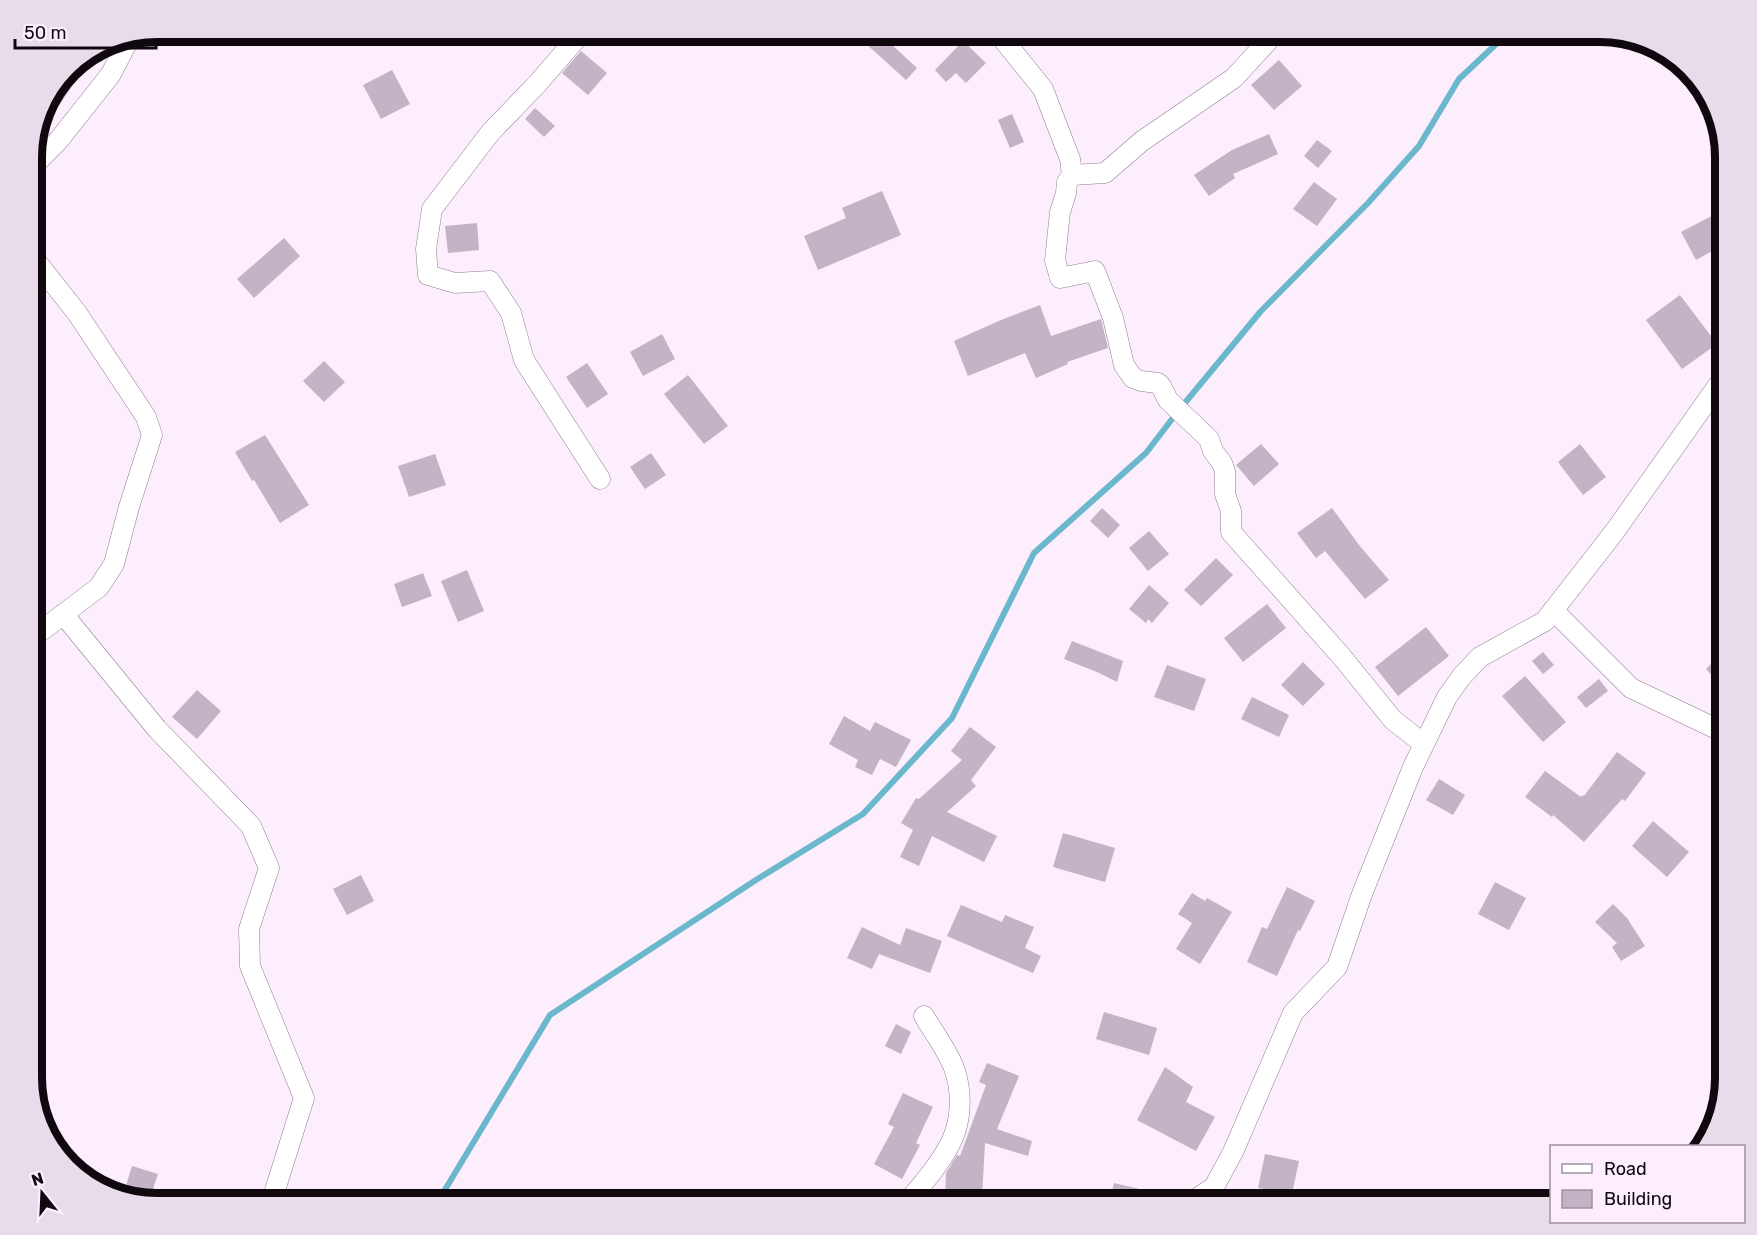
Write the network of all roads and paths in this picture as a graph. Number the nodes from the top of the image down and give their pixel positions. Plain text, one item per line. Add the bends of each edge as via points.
1 (573, 42) edge
2 (1005, 42) edge
3 (1267, 42) edge
4 (125, 47) edge
5 (42, 157) edge
6 (1072, 175) junction
7 (42, 269) edge
8 (1715, 390) edge
9 (600, 479) dead end
10 (1553, 610) junction
11 (63, 615) junction
12 (42, 631) edge
13 (1715, 728) edge
14 (1424, 744) junction
15 (924, 1016) dead end
16 (274, 1193) edge
17 (915, 1193) edge
18 (1205, 1193) edge

1 - 9 street via 490,133 432,209 426,249 428,275 455,283 490,282 512,313 524,360
2 - 6 street via 1043,89 1070,159
3 - 6 street via 1234,78 1142,141 1105,173
4 - 5 street via 111,74
6 - 14 street via 1060,212 1054,260 1060,278 1095,272 1113,318 1124,364 1133,378 1158,383 1168,400 1209,440 1222,463 1231,532 1393,720
7 - 11 street via 77,313 146,417 152,435 114,564 99,587
8 - 10 street via 1616,531
10 - 13 street via 1631,688
10 - 14 street via 1545,621 1480,657 1447,697
11 - 12 street
11 - 16 street via 157,729 251,826 269,868 249,929 250,966 304,1098
14 - 18 street via 1362,894 1337,967 1293,1013 1233,1152 1214,1187
15 - 17 street via 953,1065 960,1098 952,1140

